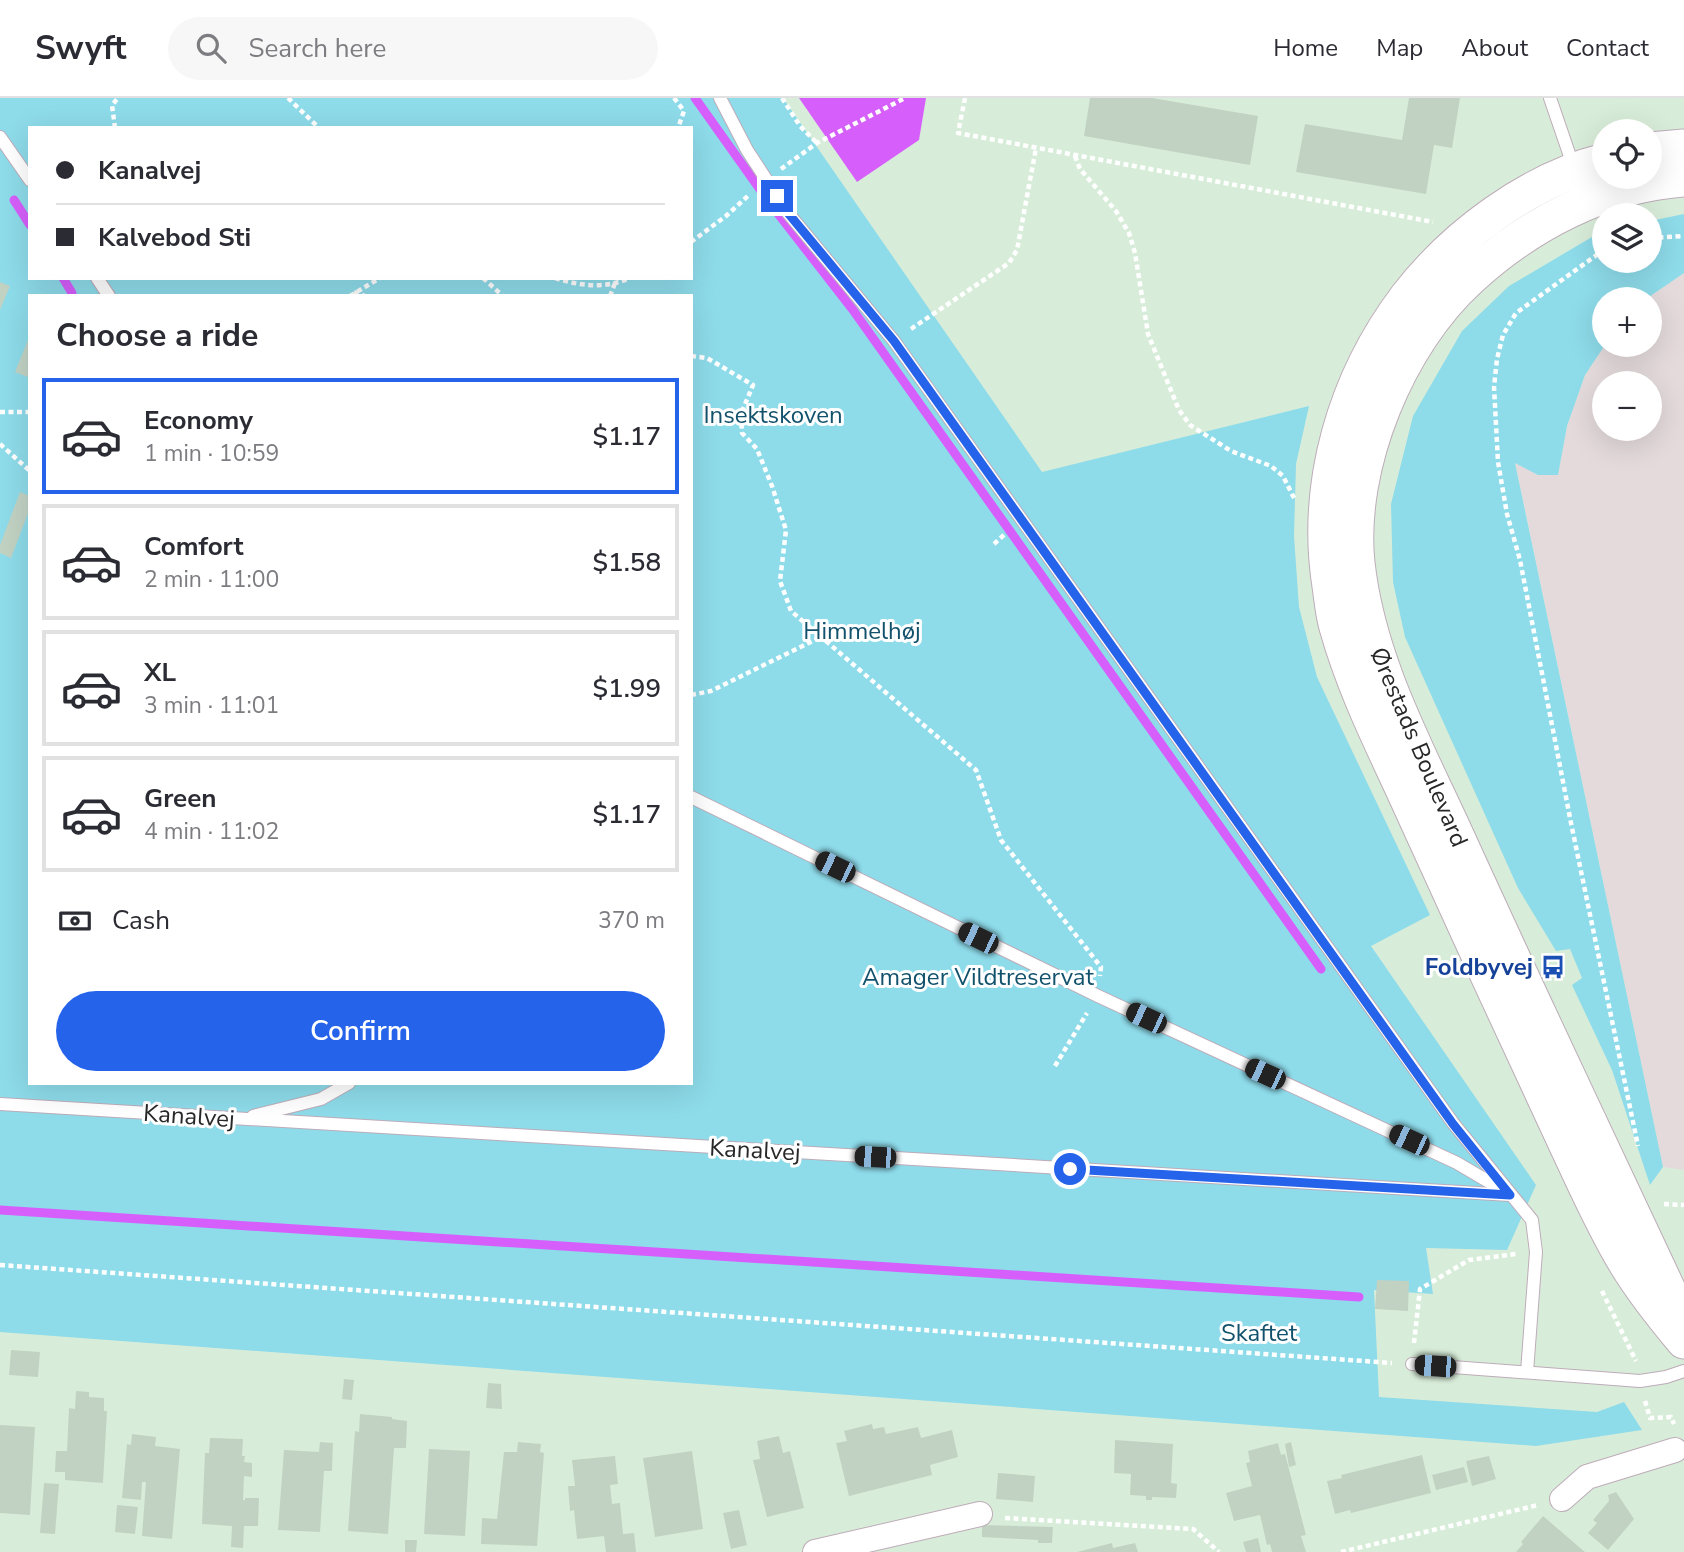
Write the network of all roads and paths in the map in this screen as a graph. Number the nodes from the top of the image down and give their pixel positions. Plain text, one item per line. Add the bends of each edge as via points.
1 (118, 98) edge
2 (288, 98) edge
3 (674, 98) edge
4 (720, 98) edge
5 (782, 98) edge
6 (905, 98) edge
7 (965, 98) edge
8 (1550, 98) edge
9 (115, 126) edge
10 (317, 126) edge
11 (679, 126) edge
12 (0, 137) edge
13 (817, 143) junction
14 (1684, 146) edge
15 (1035, 148) junction
16 (1662, 149) edge
17 (1074, 155) junction
18 (797, 157) dead end
19 (1590, 166) edge
20 (28, 177) edge
21 (766, 179) junction
22 (1684, 179) edge
23 (1472, 229) junction
24 (1684, 236) edge
25 (1662, 237) edge
26 (693, 241) edge
27 (1592, 258) edge
28 (376, 280) edge
29 (485, 280) edge
30 (561, 280) edge
31 (616, 280) edge
32 (626, 280) edge
33 (615, 285) junction
34 (352, 294) edge
35 (501, 294) edge
36 (611, 294) edge
37 (894, 341) junction
38 (693, 356) edge
39 (0, 412) edge
40 (28, 412) edge
41 (0, 444) edge
42 (28, 469) edge
43 (1327, 498) junction
44 (821, 637) junction
45 (693, 695) edge
46 (693, 798) edge
47 (1098, 996) junction
48 (1055, 1066) dead end
49 (346, 1085) edge
50 (0, 1104) edge
51 (236, 1119) junction
52 (1644, 1158) dead end
53 (1510, 1195) junction
54 (1626, 1199) junction
55 (1664, 1204) dead end
56 (1536, 1252) junction
57 (0, 1265) edge
58 (1684, 1323) edge
59 (1684, 1341) edge
60 (1412, 1364) junction
61 (1684, 1371) edge
62 (1527, 1372) junction
63 (1640, 1381) junction
64 (1675, 1449) edge
65 (1562, 1499) joint
66 (980, 1514) joint
67 (815, 1552) edge
68 (1219, 1552) edge
69 (1341, 1552) edge

1 - 9 path via 113,105
2 - 10 path
3 - 11 path via 684,111
4 - 21 lane
5 - 13 path
6 - 13 path
7 - 15 path via 958,133
8 - 19 lane
12 - 20 lane
13 - 18 path
14 - 16 street
15 - 17 path
15 - 37 path via 1017,250 1009,263
17 - 23 path
17 - 43 path via 1129,233 1148,334 1179,410 1190,425 1231,451 1271,466 1283,476 1295,500
19 - 23 street, Ørestads Boulevard via 1528,192
21 - 26 path
21 - 37 lane via 788,213
22 - 54 street, Ørestads Boulevard via 1658,181 1597,198 1542,223 1492,258 1451,295 1392,387 1371,442 1358,502 1357,560 1366,619 1382,673
23 - 43 street, Ørestads Boulevard via 1426,272 1388,322 1358,377 1338,436
24 - 25 path
27 - 52 path via 1517,313 1503,335 1494,387 1498,462
28 - 34 path
29 - 35 path
30 - 33 path, bridge via 576,285
31 - 33 path
32 - 33 path, bridge
33 - 36 path
37 - 53 lane via 1444,1112
38 - 44 path via 707,358 753,386 741,414 742,433 757,449 786,530 780,581 791,611
39 - 40 path
41 - 42 path
43 - 54 street, Ørestads Boulevard via 1326,561 1333,610 1354,682
44 - 45 path via 711,691
44 - 47 path via 976,770 1001,840 1101,967
46 - 47 lane
47 - 48 path
47 - 53 lane via 1457,1163
49 - 51 lane via 321,1099
50 - 51 lane, Kanalvej
51 - 53 lane, Kanalvej
53 - 56 lane via 1532,1220
54 - 55 path
54 - 58 street
54 - 59 street via 1625,1262
56 - 60 path via 1469,1260 1420,1289
56 - 62 lane
57 - 60 path
60 - 62 lane
61 - 63 lane
62 - 63 lane
63 - 64 path via 1650,1418 1671,1417 1675,1423
64 - 65 street via 1587,1477
65 - 69 path
66 - 67 street
66 - 68 path via 1194,1529

